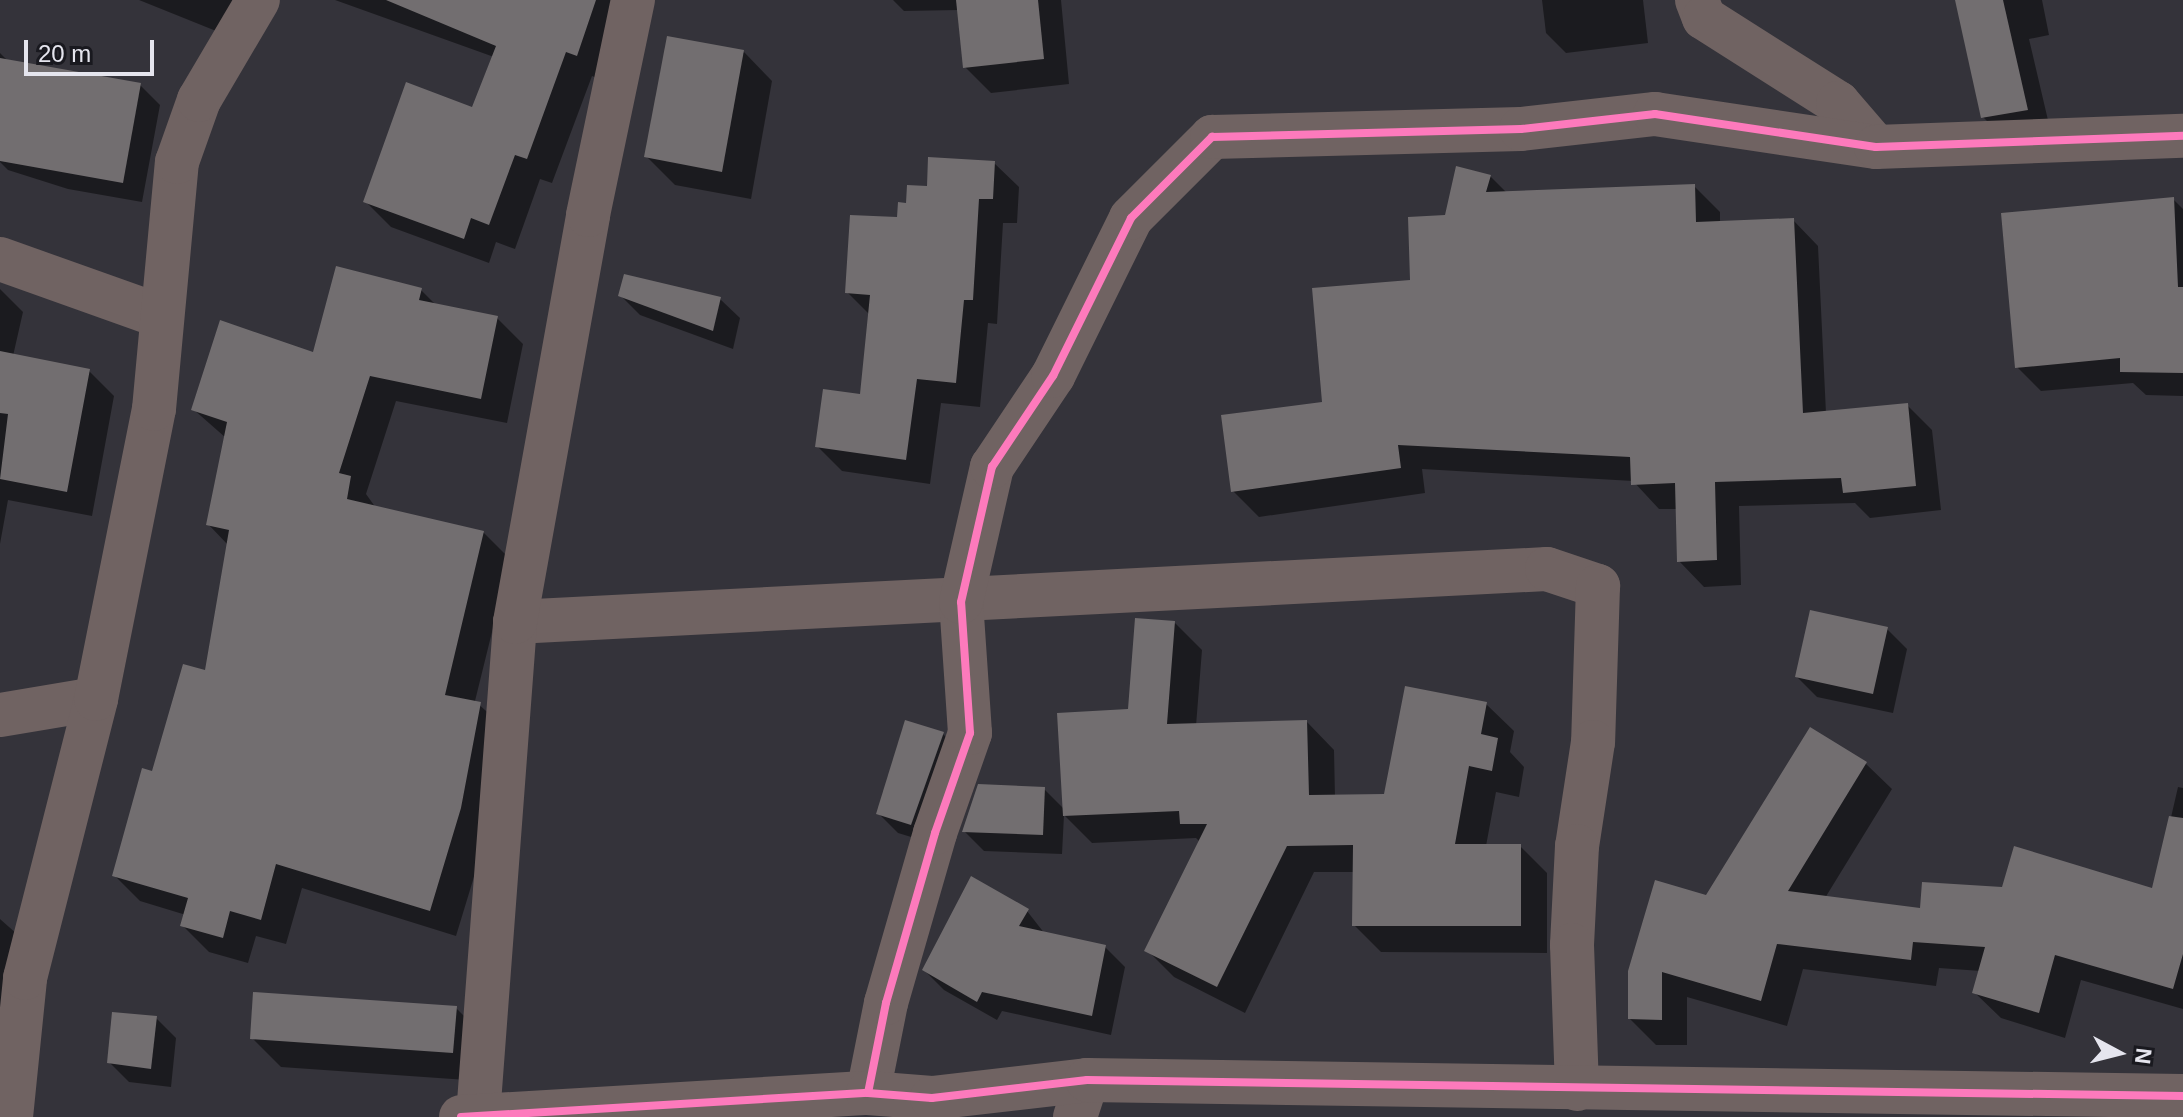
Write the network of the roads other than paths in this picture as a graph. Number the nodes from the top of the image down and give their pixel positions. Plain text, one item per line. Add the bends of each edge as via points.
1 (258, 0) edge
2 (633, 0) edge
3 (1697, 0) edge
4 (2183, 136) edge
5 (1876, 147) junction
6 (0, 259) edge
7 (160, 316) junction
8 (961, 602) junction
9 (515, 622) junction
10 (96, 699) junction
11 (0, 715) edge
12 (1577, 1089) junction
13 (868, 1093) junction
14 (2183, 1096) edge
15 (1081, 1099) edge
16 (2183, 1107) edge
17 (478, 1116) edge
18 (11, 1117) edge
19 (461, 1117) edge
20 (2168, 1117) edge

1 - 7 street via 199,100 177,162
2 - 9 street
3 - 5 street via 1704,18 1838,103
4 - 5 street
5 - 8 street via 1655,114 1521,129 1212,137 1131,218 1053,376 992,467
6 - 7 street
7 - 10 street via 154,409
8 - 9 street
8 - 12 street via 1547,569 1598,586 1593,742 1577,846 1572,931
8 - 13 street via 970,733 910,918
9 - 17 street
10 - 11 street
10 - 18 street via 25,978
12 - 14 street
12 - 15 street
13 - 15 street
13 - 17 street
16 - 20 street
17 - 19 street

